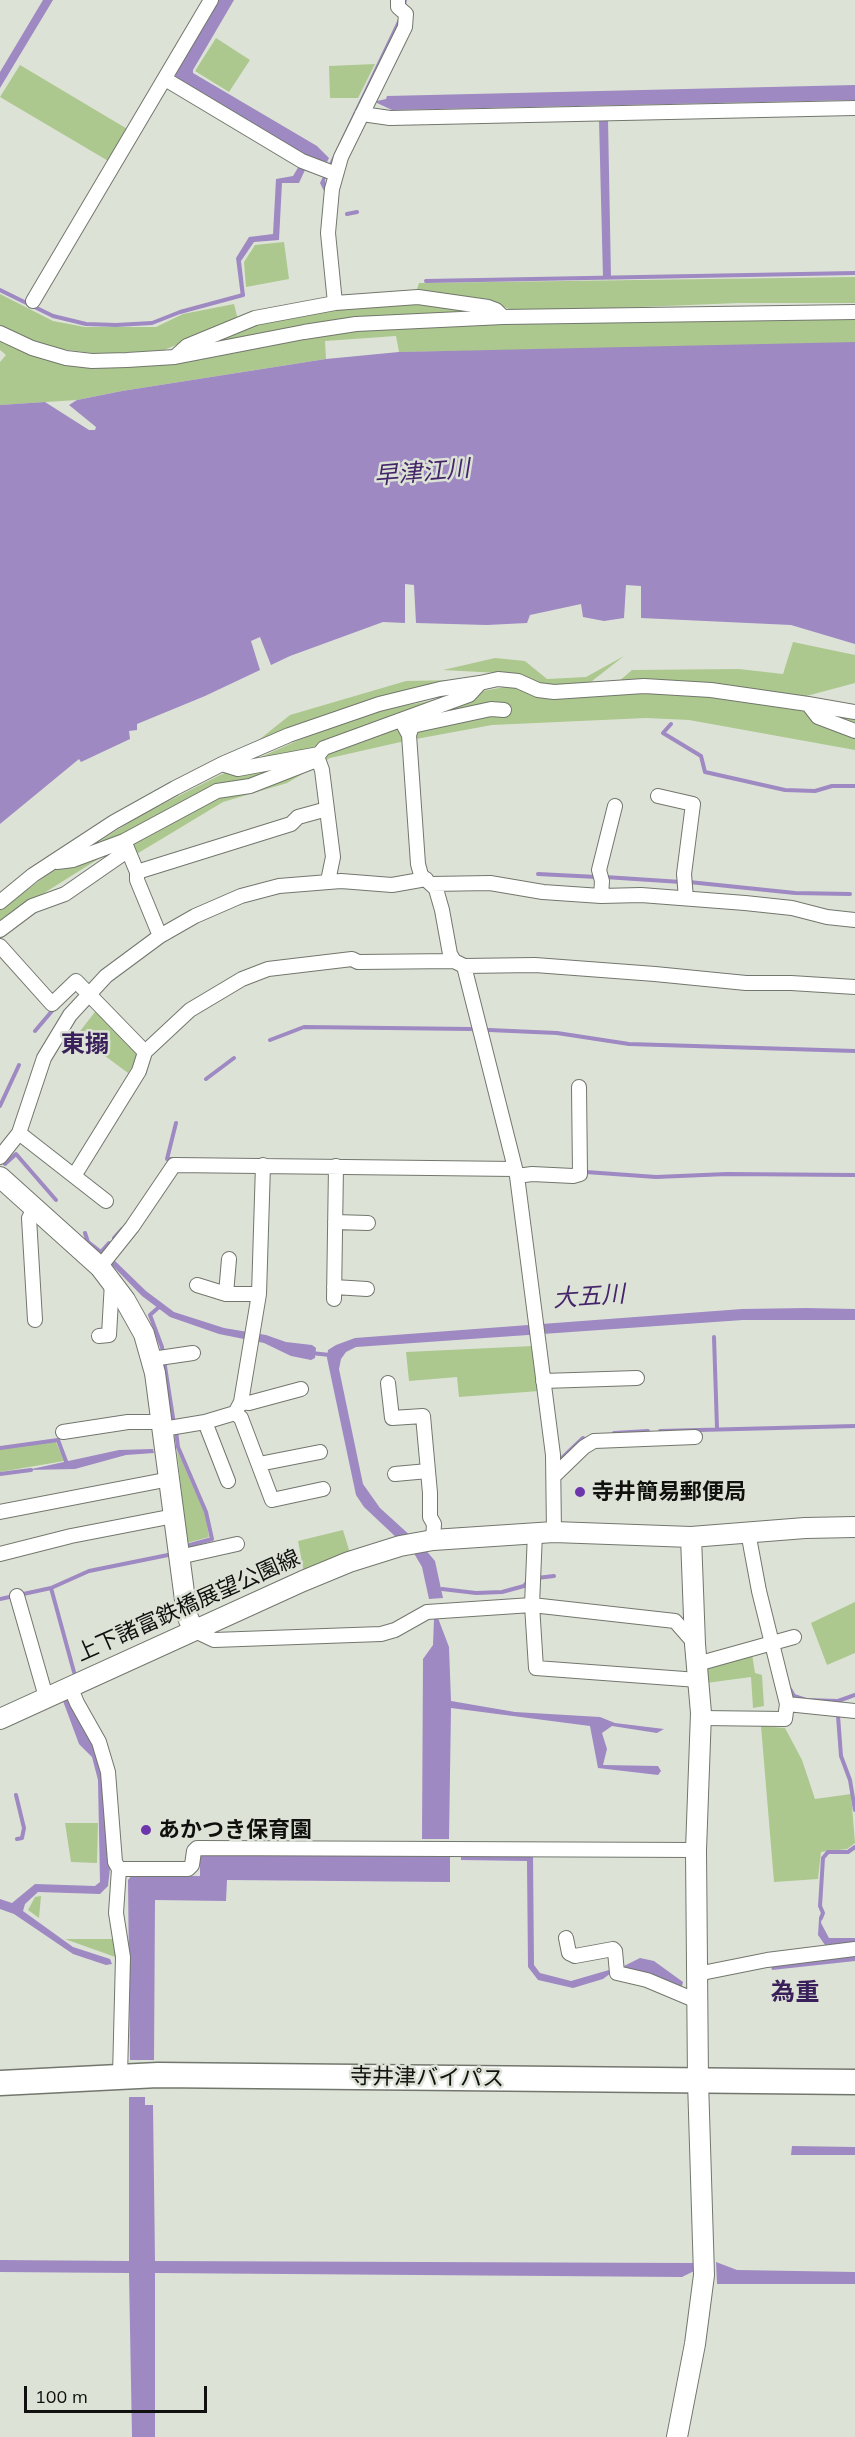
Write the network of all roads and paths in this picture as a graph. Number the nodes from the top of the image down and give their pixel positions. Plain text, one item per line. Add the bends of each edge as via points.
1 (211, 0) edge
2 (401, 7) edge
3 (165, 78) junction
4 (855, 108) edge
5 (362, 114) junction
6 (331, 172) junction
7 (33, 301) dead end
8 (335, 303) junction
9 (855, 312) edge
10 (503, 317) junction
11 (0, 333) edge
12 (175, 357) junction
13 (480, 683) junction
14 (808, 704) junction
15 (504, 710) dead end
16 (855, 712) edge
17 (401, 720) junction
18 (855, 731) edge
19 (409, 735) junction
20 (319, 756) junction
21 (222, 764) junction
22 (658, 796) dead end
23 (615, 806) dead end
24 (327, 808) junction
25 (126, 846) junction
26 (52, 863) junction
27 (137, 872) junction
28 (328, 881) junction
29 (428, 881) junction
30 (602, 884) junction
31 (685, 888) junction
32 (0, 902) edge
33 (855, 920) edge
34 (0, 930) edge
35 (160, 936) junction
36 (0, 946) edge
37 (459, 963) junction
38 (855, 987) edge
39 (88, 996) junction
40 (145, 1052) junction
41 (579, 1087) dead end
42 (19, 1133) junction
43 (0, 1157) edge
44 (263, 1165) junction
45 (336, 1166) junction
46 (516, 1172) junction
47 (74, 1176) junction
48 (0, 1177) edge
49 (106, 1201) dead end
50 (35, 1208) junction
51 (335, 1222) junction
52 (368, 1223) dead end
53 (229, 1259) dead end
54 (107, 1266) junction
55 (197, 1285) dead end
56 (367, 1289) dead end
57 (226, 1294) junction
58 (259, 1294) junction
59 (34, 1320) dead end
60 (99, 1336) dead end
61 (193, 1353) dead end
62 (161, 1358) junction
63 (637, 1378) dead end
64 (543, 1381) junction
65 (388, 1383) dead end
66 (301, 1389) dead end
67 (238, 1408) junction
68 (205, 1422) junction
69 (169, 1426) junction
70 (63, 1432) dead end
71 (695, 1437) dead end
72 (320, 1452) dead end
73 (259, 1464) junction
74 (428, 1471) junction
75 (395, 1474) dead end
76 (555, 1474) junction
77 (170, 1479) junction
78 (228, 1481) dead end
79 (323, 1489) dead end
80 (0, 1512) edge
81 (174, 1516) junction
82 (855, 1527) edge
83 (748, 1532) junction
84 (544, 1533) junction
85 (691, 1537) junction
86 (427, 1541) junction
87 (237, 1544) dead end
88 (0, 1554) edge
89 (179, 1557) junction
90 (17, 1596) dead end
91 (532, 1605) junction
92 (193, 1630) junction
93 (794, 1637) dead end
94 (695, 1644) junction
95 (772, 1644) junction
96 (698, 1672) junction
97 (70, 1686) junction
98 (46, 1697) junction
99 (787, 1704) junction
100 (855, 1711) edge
101 (700, 1718) junction
102 (0, 1719) edge
103 (696, 1850) junction
104 (119, 1869) junction
105 (566, 1938) dead end
106 (855, 1949) edge
107 (697, 1974) junction
108 (697, 2001) junction
109 (120, 2076) junction
110 (698, 2081) junction
111 (855, 2082) edge
112 (0, 2083) edge
113 (677, 2437) edge

1 - 3 street
2 - 5 street via 405,27
3 - 6 street via 302,161
3 - 7 street
4 - 5 street via 390,118
5 - 6 street
6 - 8 street via 328,233
8 - 10 street via 418,297 488,307
8 - 12 street via 255,318 187,345
9 - 10 street
10 - 12 street via 356,324
11 - 12 street via 66,358 92,361
13 - 14 street via 498,679 518,681 554,692 644,686 711,690
13 - 17 street via 469,695
13 - 21 street via 379,704
14 - 16 street
14 - 18 street via 818,717
15 - 19 street via 491,709 412,726
17 - 19 street
17 - 20 street via 324,748
19 - 29 street via 418,864
20 - 21 street via 238,769
20 - 24 street
20 - 25 street via 250,786 217,791
21 - 26 street via 124,816
22 - 31 street via 693,804
23 - 30 street via 598,870
24 - 27 street via 298,817 291,824
24 - 28 street via 333,857
25 - 26 street
25 - 27 street
25 - 34 street via 65,894 32,906
26 - 32 street
27 - 35 street
28 - 29 street via 392,885
28 - 35 street via 279,886 241,896
29 - 30 street via 490,883 543,892
29 - 37 street via 436,890 450,954
30 - 31 street via 641,895
31 - 33 street
35 - 39 street via 106,976
36 - 39 street via 52,1005 76,981
37 - 38 street
37 - 40 street via 358,962 352,958 268,969 216,993 166,1030
37 - 46 street
39 - 40 street
39 - 42 street via 70,1015 44,1058
40 - 47 street via 139,1071
41 - 46 street via 580,1174
42 - 43 street
42 - 47 street
44 - 45 street
44 - 54 street via 174,1165
44 - 58 street
45 - 46 street
45 - 51 street
46 - 64 street
47 - 49 street
48 - 50 street
50 - 54 street
50 - 59 street via 29,1218
51 - 52 street
51 - 56 street via 334,1293
53 - 57 street
54 - 60 street via 109,1335
54 - 62 street
55 - 57 street
57 - 58 street
58 - 67 street
61 - 62 street
62 - 69 street
63 - 64 street
64 - 76 street
65 - 74 street via 392,1418 423,1416
66 - 67 street
67 - 68 street
67 - 73 street
68 - 69 street
68 - 78 street
69 - 70 street via 128,1422
69 - 77 street
71 - 76 street via 594,1441
72 - 73 street
73 - 79 street via 272,1500
74 - 75 street
74 - 86 street via 430,1517 434,1524
76 - 84 street
77 - 80 street
77 - 81 street
81 - 88 street
81 - 89 street
82 - 83 street
83 - 85 street
83 - 95 street
84 - 85 street
84 - 86 street
84 - 91 street
85 - 94 street
86 - 92 street, 上下諸富鉄橋展望公園線 via 349,1562
87 - 89 street
89 - 92 street via 187,1615
90 - 98 street
91 - 92 street via 442,1609 381,1634 214,1640
91 - 94 street via 675,1621
91 - 96 street via 536,1668
92 - 97 street, 上下諸富鉄橋展望公園線
93 - 95 street
94 - 96 street
95 - 96 street
95 - 99 street
96 - 101 street
97 - 98 street, 上下諸富鉄橋展望公園線
97 - 104 street via 104,1753 115,1862
98 - 102 street, 上下諸富鉄橋展望公園線
99 - 100 street
99 - 101 street via 785,1719
101 - 103 street
103 - 104 street via 197,1848 188,1869
103 - 107 street
104 - 109 street via 117,1913 123,1962
105 - 108 street via 569,1953 575,1956 613,1949 617,1973 647,1980
106 - 107 street
107 - 108 street
108 - 110 street
109 - 110 highway, 寺井津バイパス
109 - 112 highway, 寺井津バイパス
110 - 111 highway, 寺井津バイパス
110 - 113 street via 704,2275

